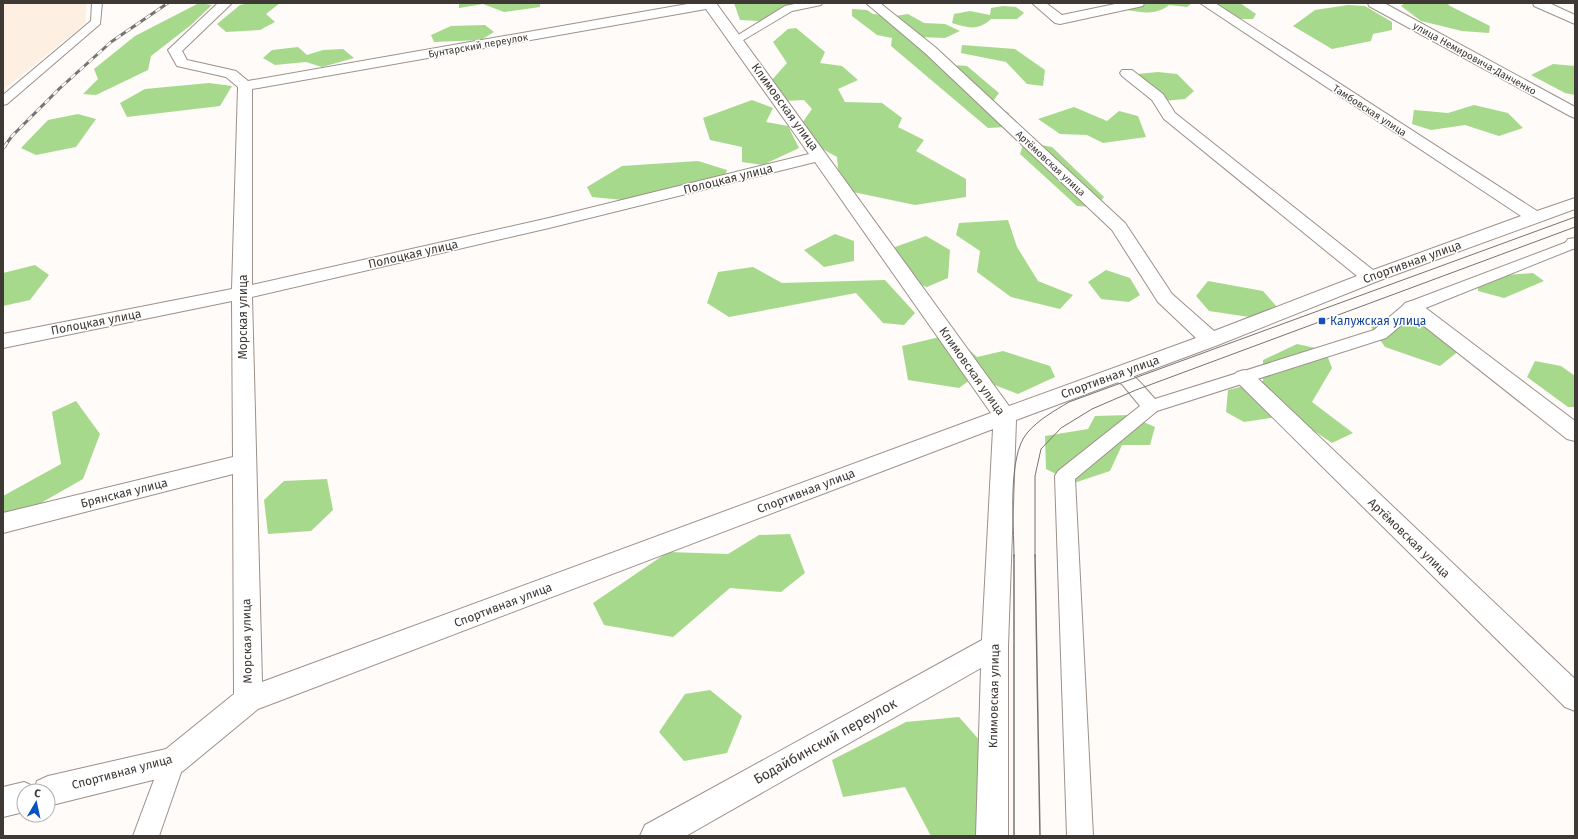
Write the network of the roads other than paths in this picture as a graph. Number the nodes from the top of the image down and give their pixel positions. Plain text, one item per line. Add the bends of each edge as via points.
1 (97, 3) edge
2 (226, 3) edge
3 (710, 3) edge
4 (817, 3) edge
5 (872, 3) edge
6 (1038, 3) edge
7 (1138, 3) edge
8 (1206, 3) edge
9 (1374, 3) edge
10 (1539, 3) edge
11 (1575, 20) edge
12 (736, 40) junction
13 (1127, 73) dead end
14 (245, 86) junction
15 (3, 102) edge
16 (1575, 113) edge
17 (820, 156) junction
18 (1575, 203) edge
19 (1534, 217) junction
20 (1574, 244) edge
21 (1372, 277) junction
22 (242, 293) junction
23 (1412, 306) junction
24 (1210, 340) junction
25 (3, 341) edge
26 (1116, 375) junction
27 (1244, 377) junction
28 (1151, 408) junction
29 (1005, 416) junction
30 (1575, 434) edge
31 (244, 463) junction
32 (3, 523) edge
33 (995, 646) junction
34 (1575, 698) edge
35 (248, 700) junction
36 (173, 761) junction
37 (56, 789) edge
38 (16, 799) edge
39 (3, 802) edge
40 (146, 836) edge
41 (656, 836) edge
42 (992, 836) edge
43 (1080, 836) edge

1 - 15 lane via 96,22
2 - 14 street via 175,50 182,63 232,74
3 - 12 street, Климовская улица
3 - 14 street, Бунтарский переулок
4 - 12 lane via 789,8
5 - 24 street, Артёмовская улица via 930,50 1119,227 1165,298
6 - 7 street via 1060,20
8 - 19 street, Тамбовская улица
9 - 16 street, улица Немировича-Данченко
10 - 11 street
12 - 17 street, Климовская улица
13 - 21 street via 1158,97 1169,116
14 - 22 street, Морская улица
17 - 22 street, Полоцкая улица via 549,223
17 - 29 street, Климовская улица
18 - 19 street, Спортивная улица
19 - 21 street, Спортивная улица
20 - 23 lane
21 - 24 street, Спортивная улица
22 - 25 street, Полоцкая улица
22 - 31 street, Морская улица
23 - 27 lane via 1380,334
23 - 30 street
24 - 26 street, Спортивная улица
26 - 28 lane via 1128,380
26 - 29 street, Спортивная улица
27 - 28 lane
27 - 34 street, Артёмовская улица
28 - 43 lane via 1065,476
29 - 33 street, Климовская улица
29 - 35 street, Спортивная улица
31 - 32 street, Брянская улица
31 - 35 street, Морская улица
33 - 41 street, Бодайбинский переулок
33 - 42 street, Климовская улица
35 - 36 street, Спортивная улица
36 - 37 street, Спортивная улица
36 - 40 lane
38 - 39 street

